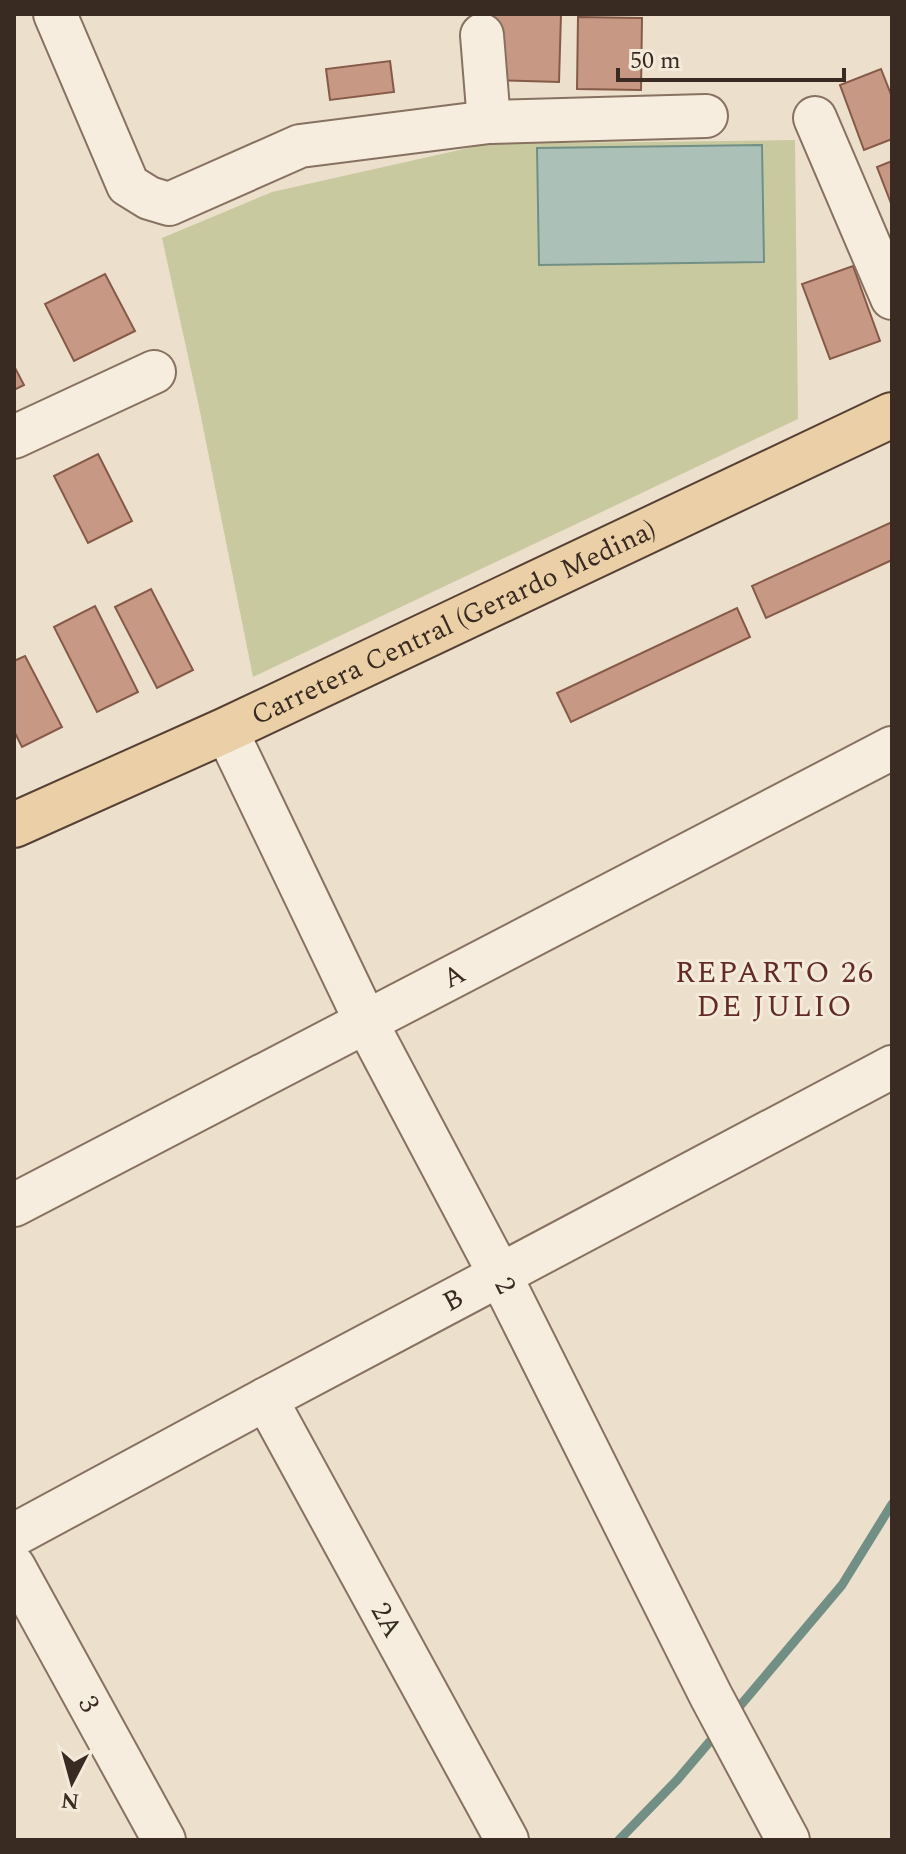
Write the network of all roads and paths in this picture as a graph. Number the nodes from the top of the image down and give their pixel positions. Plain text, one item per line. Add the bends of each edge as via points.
1 (55, 14) edge
2 (482, 35) dead end
3 (706, 116) dead end
4 (815, 118) dead end
5 (489, 122) junction
6 (892, 298) edge
7 (154, 372) dead end
8 (892, 415) edge
9 (14, 437) edge
10 (226, 730) junction
11 (892, 748) edge
12 (14, 825) edge
13 (366, 1022) junction
14 (892, 1067) edge
15 (14, 1205) edge
16 (500, 1275) junction
17 (266, 1399) junction
18 (14, 1535) edge
19 (14, 1567) edge
20 (164, 1840) edge
21 (507, 1840) edge
22 (788, 1840) edge

1 - 5 street via 128,185 169,204 300,146
2 - 5 street
3 - 5 street
4 - 6 street
7 - 9 street
8 - 10 main road, Carretera Central (Gerardo Medina)
10 - 12 main road, Carretera Central (Gerardo Medina)
10 - 13 street, 2
11 - 13 street, A
13 - 15 street, A
13 - 16 street, 2
14 - 16 street, B
16 - 17 street, B
16 - 22 street, 2
17 - 18 street, B
17 - 21 street, 2A
19 - 20 street, 3

